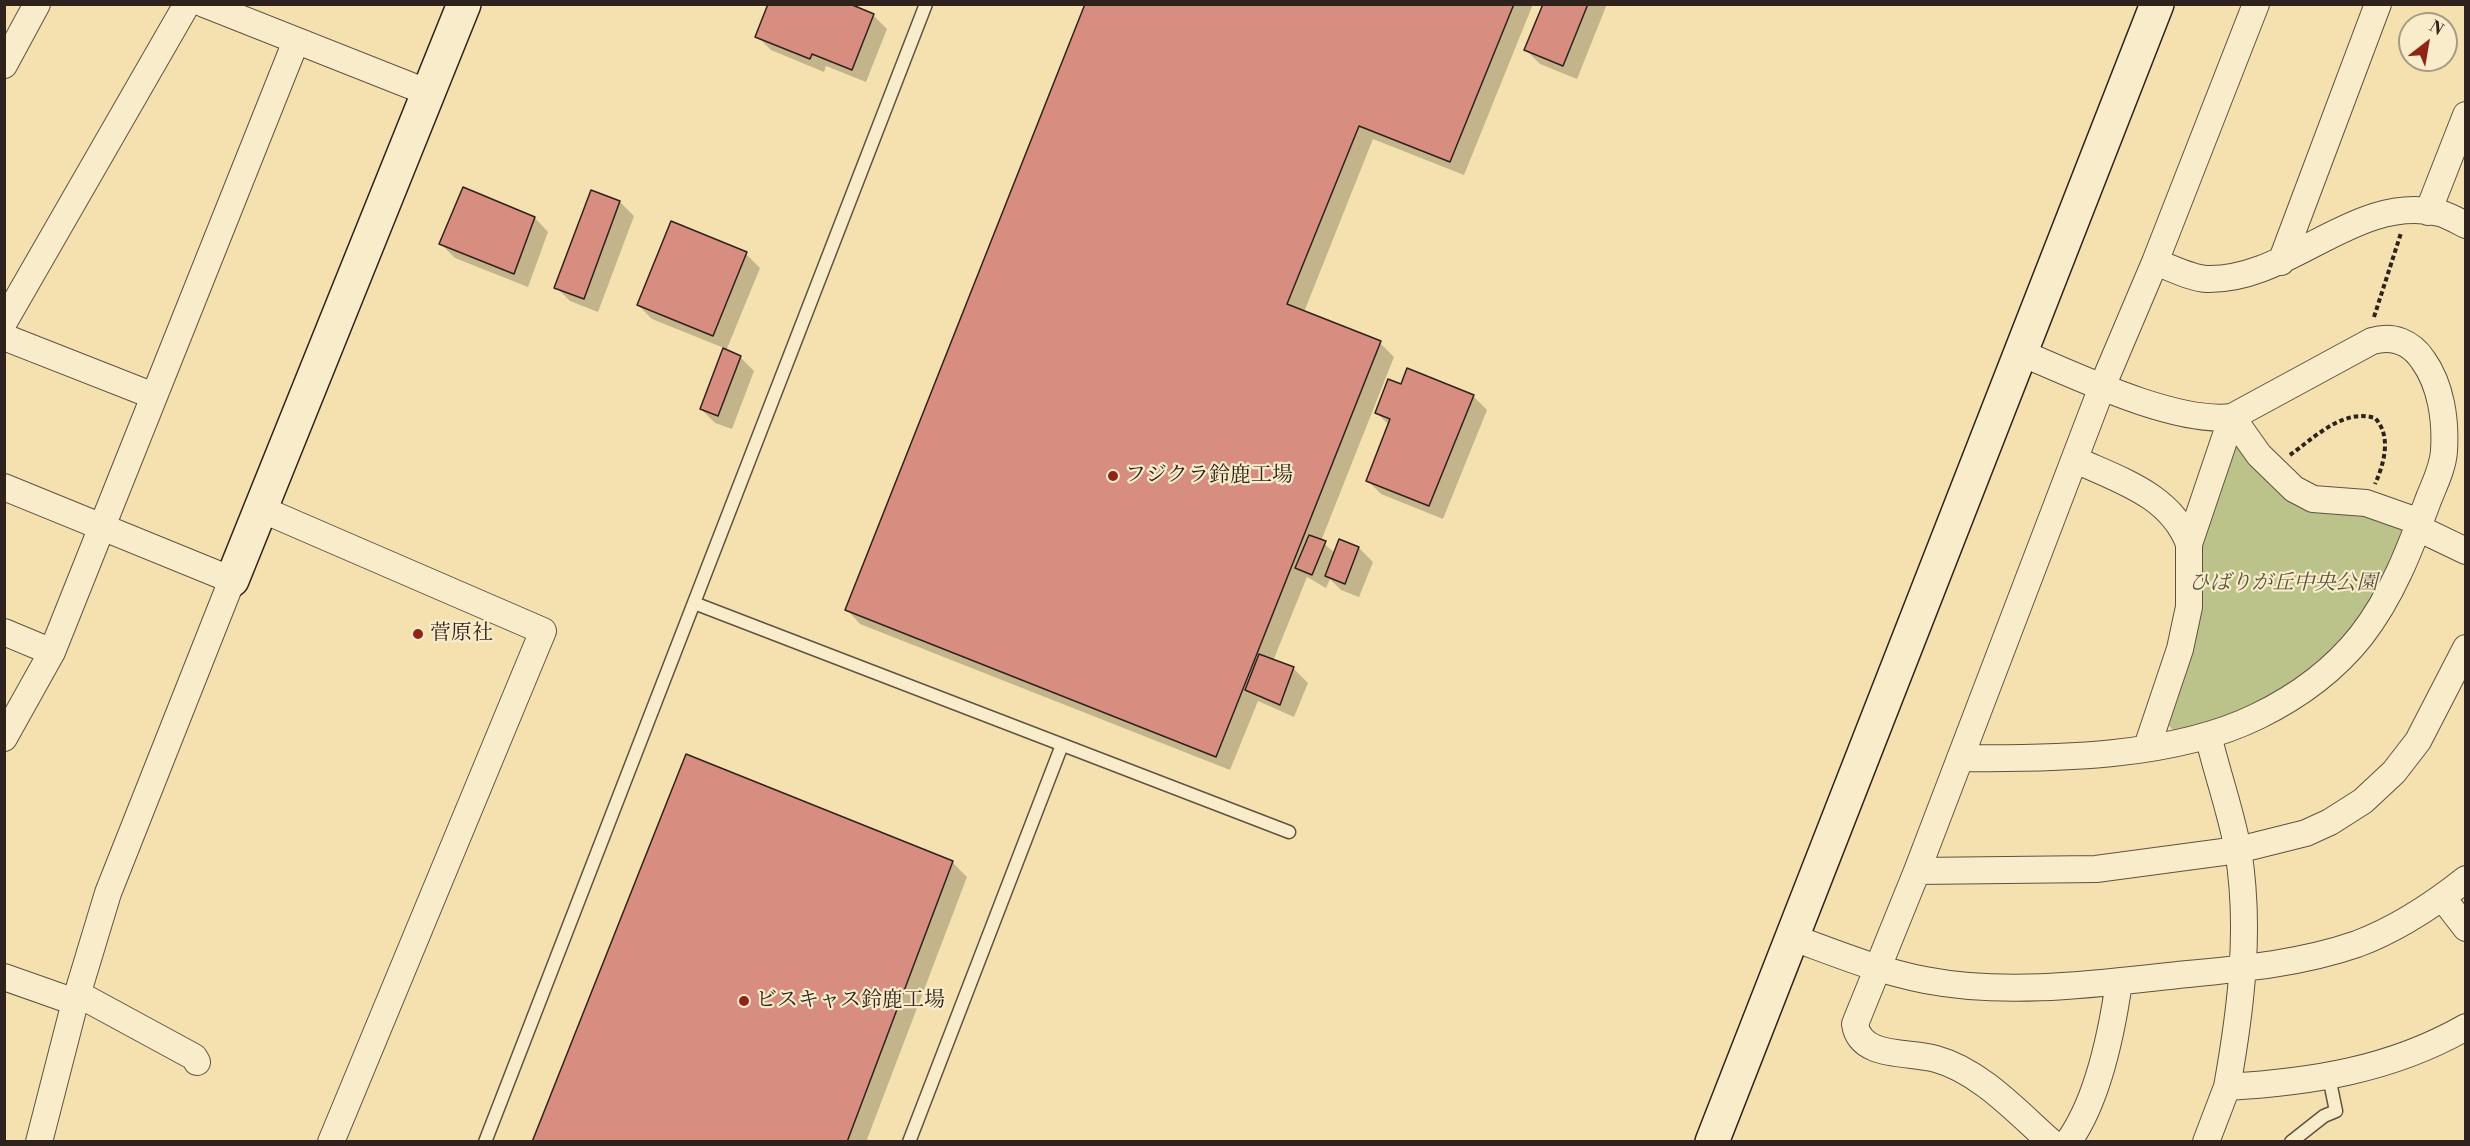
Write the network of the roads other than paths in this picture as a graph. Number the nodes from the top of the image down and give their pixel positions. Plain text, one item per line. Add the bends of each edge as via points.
1 (37, 4) edge
2 (187, 4) edge
3 (204, 4) edge
4 (464, 4) edge
5 (926, 4) edge
6 (2157, 4) edge
7 (2256, 4) edge
8 (2378, 4) edge
9 (296, 41) junction
10 (4, 65) edge
11 (429, 93) junction
12 (2466, 115) edge
13 (2418, 212) junction
14 (2466, 225) edge
15 (2155, 262) junction
16 (2281, 262) junction
17 (4, 322) edge
18 (4, 338) edge
19 (2019, 352) junction
20 (2102, 387) junction
21 (154, 396) junction
22 (2232, 417) junction
23 (2076, 460) junction
24 (4, 487) edge
25 (261, 509) junction
26 (2419, 525) junction
27 (102, 526) junction
28 (2189, 544) junction
29 (2466, 551) edge
30 (231, 580) junction
31 (694, 603) junction
32 (4, 632) edge
33 (2466, 648) edge
34 (52, 652) junction
35 (2208, 735) junction
36 (4, 738) edge
37 (1062, 745) junction
38 (2147, 747) junction
39 (1960, 758) junction
40 (1289, 832) dead end
41 (2238, 850) junction
42 (1917, 871) junction
43 (2466, 879) edge
44 (2442, 897) junction
45 (2466, 928) edge
46 (1791, 937) junction
47 (1878, 969) junction
48 (2242, 969) junction
49 (4, 977) edge
50 (2119, 982) junction
51 (76, 998) junction
52 (2466, 1027) edge
53 (198, 1062) dead end
54 (2329, 1077) junction
55 (2227, 1087) junction
56 (39, 1142) edge
57 (331, 1142) edge
58 (485, 1142) edge
59 (909, 1142) edge
60 (1712, 1142) edge
61 (2051, 1142) edge
62 (2068, 1142) edge
63 (2206, 1142) edge
64 (2290, 1142) edge

1 - 10 street
2 - 17 street
3 - 9 street
4 - 11 street
5 - 31 lane
6 - 19 street
7 - 15 street
8 - 16 street
9 - 11 street
9 - 21 street
11 - 25 street
12 - 13 street
13 - 14 street via 2442,214
13 - 16 street via 2383,216 2340,229
15 - 16 street via 2204,279 2235,277
15 - 20 street
18 - 21 street
19 - 20 street
19 - 46 street
20 - 22 street via 2181,413 2212,420
20 - 23 street
21 - 27 street
22 - 26 street via 2259,455 2294,489 2313,499 2366,503
22 - 26 street via 2372,341 2395,339 2416,350 2433,376 2439,396 2444,451
22 - 28 street
23 - 28 street via 2166,506
23 - 39 street
24 - 27 street
25 - 30 street
25 - 57 street via 543,631
26 - 29 street
26 - 35 street via 2381,608 2344,655 2286,701 2228,730
27 - 30 street
27 - 34 street
28 - 38 street via 2189,607 2180,649
30 - 51 street via 108,893
31 - 37 lane
31 - 58 lane
32 - 34 street
33 - 41 street via 2418,741 2394,772 2363,801 2306,833
34 - 36 street
35 - 38 street
35 - 41 street
37 - 40 lane
37 - 59 lane
38 - 39 street via 2105,754
39 - 42 street
41 - 42 street via 2096,869
41 - 48 street via 2245,941
42 - 47 street
43 - 44 street
44 - 45 street
44 - 48 street via 2405,922 2358,943 2297,961
46 - 47 street
46 - 60 street
47 - 50 street via 1927,981 2017,988
47 - 61 street via 1855,1024 1857,1036 1868,1047 1951,1064 1976,1078
48 - 50 street
48 - 55 street
49 - 51 street
50 - 62 street via 2105,1053 2079,1127
51 - 53 street via 121,1015
51 - 56 street
52 - 54 street via 2405,1056
54 - 55 street
54 - 64 lane via 2336,1111
55 - 63 street

